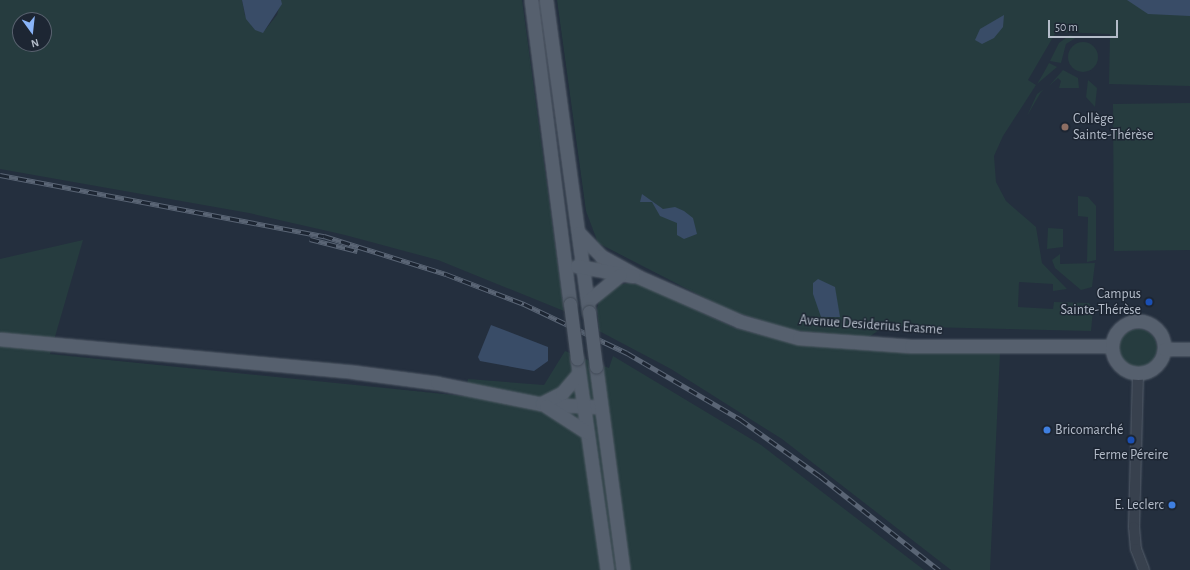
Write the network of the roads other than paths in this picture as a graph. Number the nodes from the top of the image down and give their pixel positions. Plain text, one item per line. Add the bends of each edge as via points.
1 (531, 0) edge
2 (546, 0) edge
3 (579, 233) junction
4 (601, 256) junction
5 (582, 265) junction
6 (565, 267) junction
7 (620, 275) junction
8 (639, 277) junction
9 (588, 307) junction
10 (0, 339) edge
11 (1112, 346) junction
12 (1165, 349) junction
13 (1190, 349) edge
14 (579, 373) junction
15 (1138, 374) junction
16 (541, 404) junction
17 (584, 406) junction
18 (601, 407) junction
19 (586, 432) junction
20 (607, 570) edge
21 (623, 570) edge
22 (1144, 570) edge

1 - 6 main road
2 - 3 main road
3 - 4 main road
3 - 5 main road
4 - 5 main road
4 - 8 main road
5 - 6 main road
5 - 7 main road via 592,271
5 - 9 main road
6 - 14 main road, bridge
7 - 8 main road
7 - 9 main road
8 - 11 main road, Avenue Desiderius Erasme via 740,321 799,338 910,346
9 - 18 main road, bridge
10 - 16 main road via 399,378
11 - 12 main road via 1121,327 1141,321 1157,328
11 - 15 main road via 1116,362
12 - 13 main road
12 - 15 main road via 1153,369
14 - 16 main road via 562,393
14 - 17 main road
15 - 22 street via 1134,527 1136,549
16 - 17 main road
16 - 19 main road via 573,420
17 - 18 main road
17 - 19 main road
18 - 21 main road
19 - 20 main road

